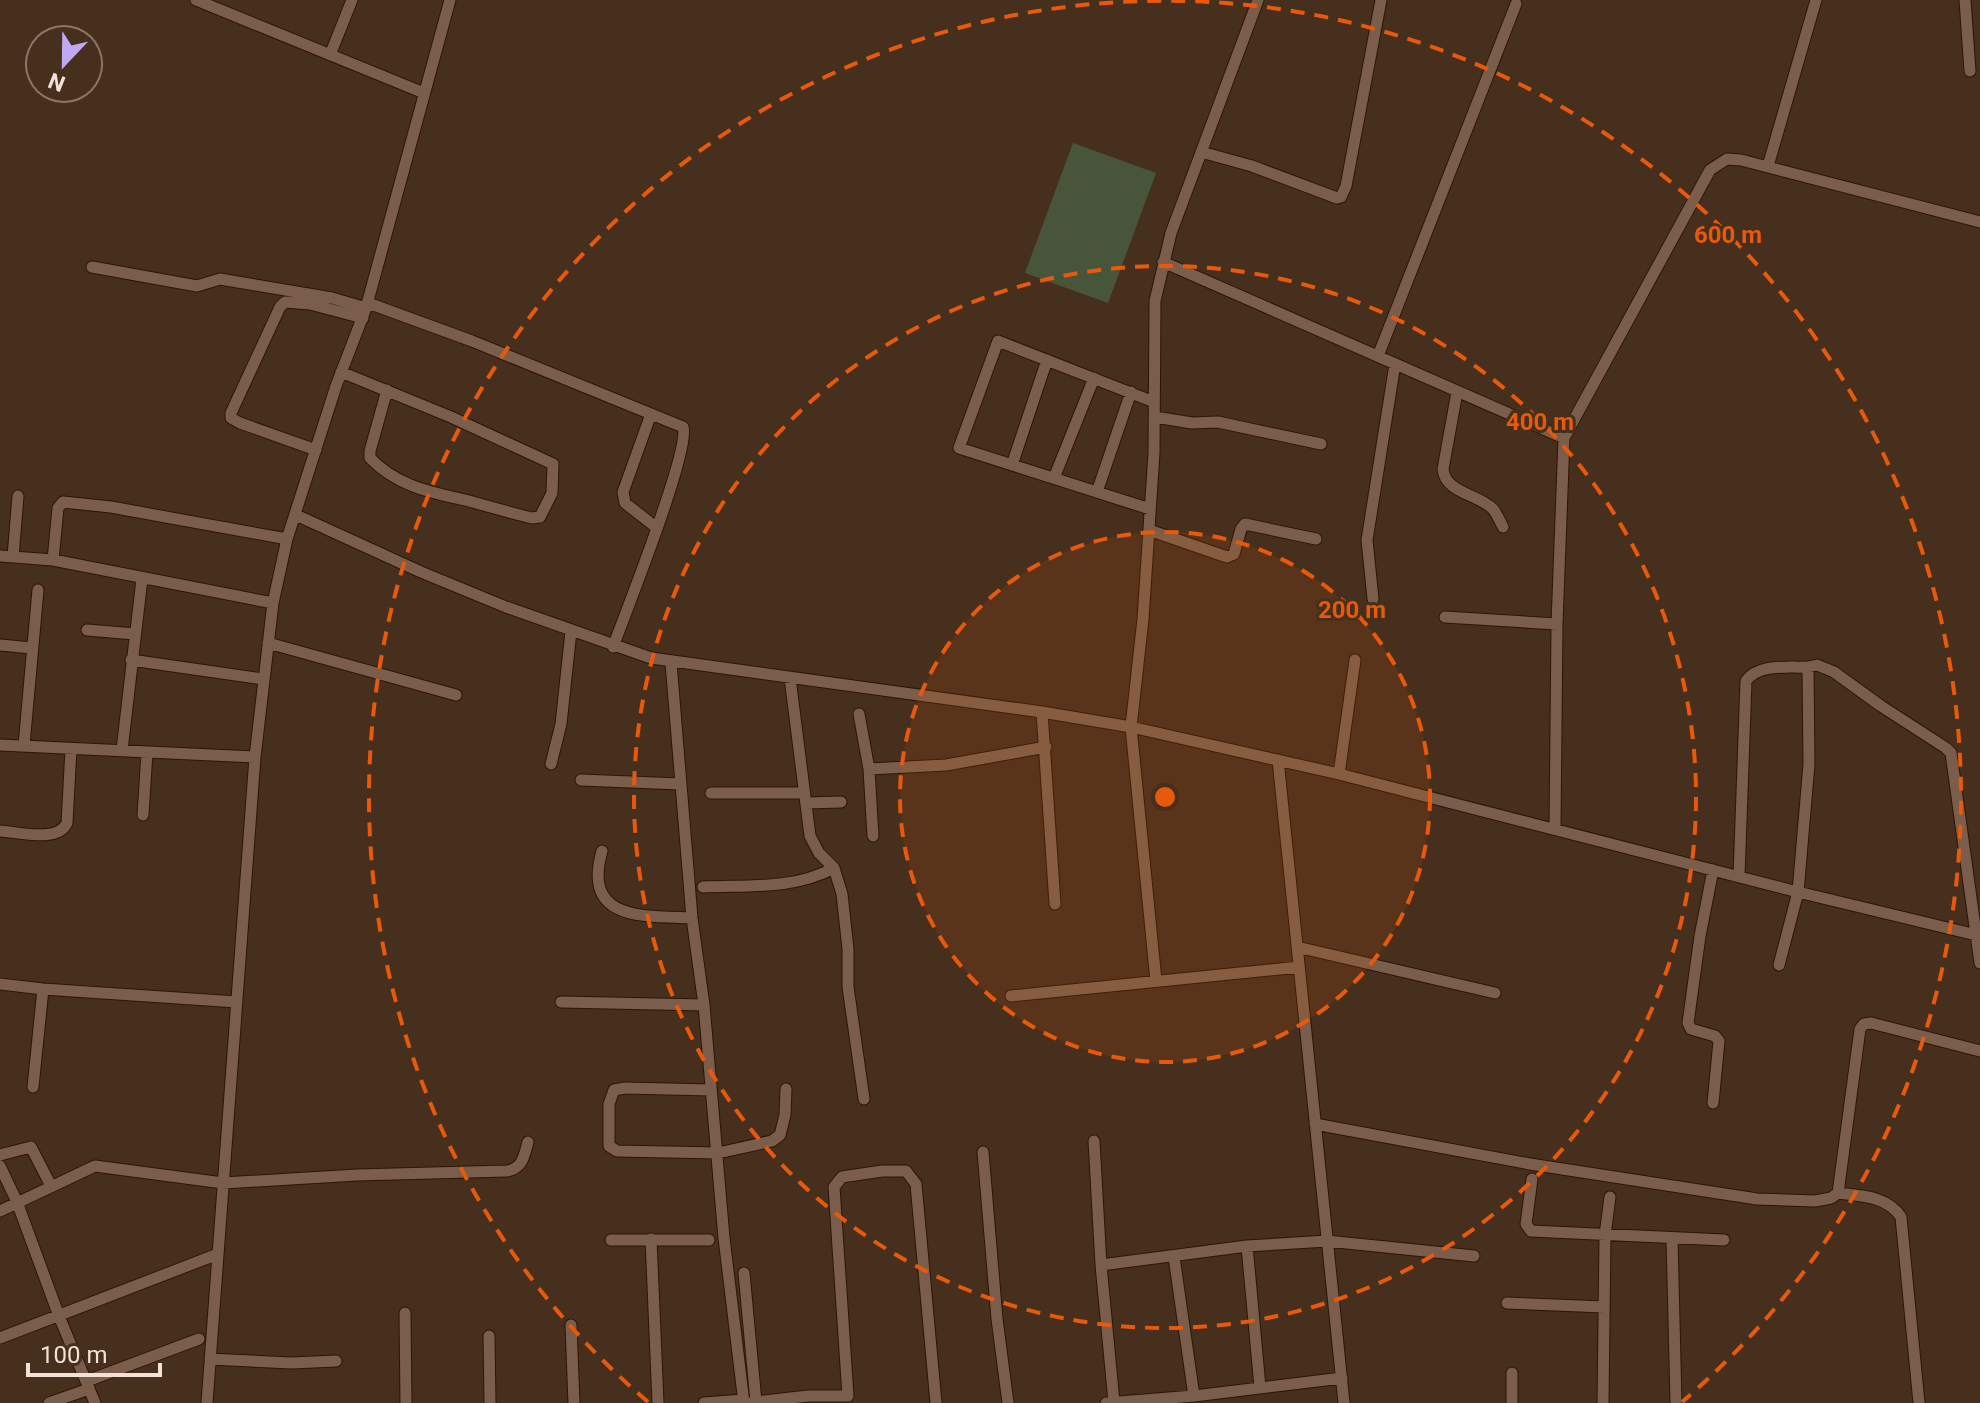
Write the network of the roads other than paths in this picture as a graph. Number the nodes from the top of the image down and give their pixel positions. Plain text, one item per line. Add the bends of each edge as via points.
1 (196, 0) edge
2 (352, 0) edge
3 (450, 0) edge
4 (1258, 0) edge
5 (1381, 0) edge
6 (1816, 0) edge
7 (1965, 0) edge
8 (1516, 4) dead end
9 (330, 55) junction
10 (1970, 71) dead end
11 (424, 93) junction
12 (1201, 152) junction
13 (1768, 166) junction
14 (1980, 222) edge
15 (1163, 262) junction
16 (92, 267) dead end
17 (366, 310) junction
18 (1378, 356) junction
19 (1047, 360) junction
20 (1395, 364) junction
21 (341, 372) junction
22 (1094, 378) junction
23 (387, 390) junction
24 (1131, 392) junction
25 (1457, 392) junction
26 (1154, 402) junction
27 (651, 414) junction
28 (1155, 417) junction
29 (1564, 438) junction
30 (1321, 444) dead end
31 (316, 450) junction
32 (1012, 465) junction
33 (1054, 478) junction
34 (1097, 492) junction
35 (18, 496) dead end
36 (1150, 509) junction
37 (296, 515) junction
38 (1503, 527) dead end
39 (657, 528) junction
40 (1149, 530) junction
41 (287, 539) junction
42 (1316, 539) dead end
43 (0, 556) edge
44 (13, 557) junction
45 (53, 560) junction
46 (142, 579) junction
47 (38, 590) dead end
48 (1373, 599) dead end
49 (273, 603) junction
50 (1445, 617) dead end
51 (1557, 624) junction
52 (87, 630) dead end
53 (571, 631) junction
54 (135, 634) junction
55 (268, 643) junction
56 (0, 645) edge
57 (613, 647) junction
58 (32, 648) junction
59 (131, 660) junction
60 (1355, 660) dead end
61 (671, 663) junction
62 (1808, 667) junction
63 (790, 678) junction
64 (263, 679) junction
65 (456, 695) dead end
66 (1042, 712) junction
67 (859, 714) dead end
68 (1131, 727) junction
69 (0, 745) edge
70 (24, 745) junction
71 (1046, 747) junction
72 (71, 749) junction
73 (122, 750) junction
74 (147, 752) junction
75 (255, 757) junction
76 (1278, 760) junction
77 (551, 764) dead end
78 (869, 769) junction
79 (1339, 774) junction
80 (581, 780) dead end
81 (680, 784) junction
82 (711, 793) dead end
83 (804, 798) junction
84 (841, 802) dead end
85 (143, 815) dead end
86 (1555, 828) junction
87 (0, 831) edge
88 (873, 836) dead end
89 (602, 851) dead end
90 (834, 868) junction
91 (1713, 870) junction
92 (1739, 877) junction
93 (703, 887) dead end
94 (1798, 892) junction
95 (1055, 904) dead end
96 (692, 918) junction
97 (1979, 936) edge
98 (1297, 947) junction
99 (1980, 963) edge
100 (1779, 965) dead end
101 (1299, 967) junction
102 (1156, 981) junction
103 (0, 984) edge
104 (43, 989) junction
105 (1495, 993) dead end
106 (1011, 996) dead end
107 (237, 1002) junction
108 (561, 1002) dead end
109 (704, 1005) junction
110 (1980, 1051) edge
111 (33, 1087) dead end
112 (786, 1089) dead end
113 (711, 1090) junction
114 (864, 1099) dead end
115 (1713, 1103) dead end
116 (1315, 1124) junction
117 (1094, 1141) dead end
118 (528, 1142) dead end
119 (983, 1152) dead end
120 (718, 1153) junction
121 (0, 1155) edge
122 (0, 1166) edge
123 (1532, 1179) dead end
124 (223, 1183) junction
125 (51, 1186) junction
126 (1838, 1193) junction
127 (1610, 1197) dead end
128 (17, 1202) junction
129 (0, 1211) edge
130 (1605, 1235) junction
131 (1672, 1238) junction
132 (651, 1239) junction
133 (611, 1240) dead end
134 (709, 1240) dead end
135 (1724, 1240) dead end
136 (1327, 1241) junction
137 (1247, 1246) junction
138 (218, 1254) junction
139 (1474, 1256) dead end
140 (1174, 1257) junction
141 (1101, 1265) junction
142 (744, 1273) dead end
143 (1507, 1303) dead end
144 (1604, 1307) junction
145 (405, 1313) dead end
146 (59, 1316) junction
147 (571, 1325) dead end
148 (489, 1336) dead end
149 (0, 1338) edge
150 (199, 1339) dead end
151 (210, 1359) junction
152 (336, 1361) dead end
153 (1512, 1373) dead end
154 (1342, 1378) junction
155 (88, 1385) junction
156 (1260, 1387) junction
157 (1194, 1396) junction
158 (848, 1399) edge
159 (747, 1402) edge
160 (1114, 1402) edge
161 (49, 1403) edge
162 (95, 1403) edge
163 (207, 1403) edge
164 (406, 1403) edge
165 (490, 1403) edge
166 (574, 1403) edge
167 (658, 1403) edge
168 (704, 1403) edge
169 (936, 1403) edge
170 (1008, 1403) edge
171 (1106, 1403) edge
172 (1344, 1403) edge
173 (1512, 1403) edge
174 (1603, 1403) edge
175 (1676, 1403) edge
176 (1919, 1403) edge

1 - 9 street
2 - 9 street
3 - 11 street
4 - 12 street
5 - 12 street via 1341,197
6 - 13 street
7 - 10 street
8 - 18 street
9 - 11 street
11 - 17 street
12 - 15 street
13 - 14 street
13 - 29 street via 1727,159 1710,170
15 - 18 street
15 - 26 street via 1155,301
16 - 17 street via 197,286 220,279 332,298
17 - 21 street
17 - 27 street via 472,341
17 - 31 street via 285,302 231,413 240,423
18 - 20 street
19 - 22 street
19 - 32 street
19 - 32 street via 998,341 959,448
20 - 25 street
20 - 48 street via 1367,540
21 - 23 street
21 - 31 street
22 - 24 street
22 - 33 street
23 - 23 street via 370,451 379,467 427,492 540,517 552,493 553,464
24 - 26 street
24 - 34 street
25 - 29 street
25 - 38 street via 1444,478 1495,511
26 - 28 street
27 - 39 street via 623,498
27 - 39 street via 680,425 685,433
28 - 30 street via 1218,422
28 - 36 street
29 - 51 street
31 - 37 street
32 - 33 street
33 - 34 street
34 - 36 street
35 - 44 street
36 - 40 street
37 - 41 street
37 - 53 street
39 - 57 street
40 - 42 street via 1227,557 1234,554 1245,524
40 - 68 street
41 - 45 street via 63,502
41 - 49 street
43 - 44 street
44 - 45 street
45 - 46 street
46 - 49 street
46 - 54 street
47 - 58 street
49 - 55 street
50 - 51 street
51 - 86 street
52 - 54 street
53 - 57 street
53 - 77 street
54 - 59 street
55 - 64 street
55 - 65 street
56 - 58 street
57 - 61 street
58 - 70 street
59 - 64 street
59 - 73 street
60 - 79 street
61 - 63 street
61 - 81 street
62 - 92 street via 1760,669 1746,681
62 - 94 street via 1809,764
62 - 97 street via 1834,672 1951,753
63 - 66 street
63 - 83 street
64 - 75 street
66 - 68 street
66 - 71 street
67 - 78 street
68 - 76 street
68 - 102 street
69 - 70 street
70 - 72 street
71 - 78 street via 969,762
71 - 95 street
72 - 73 street
72 - 87 street via 64,829 54,834
73 - 74 street
74 - 75 street
74 - 85 street
75 - 107 street
76 - 79 street
76 - 98 street
78 - 88 street
79 - 86 street
80 - 81 street
81 - 96 street
82 - 83 street
83 - 84 street
83 - 90 street via 810,836
86 - 91 street
89 - 96 street via 597,882 609,904 640,916
90 - 93 street via 796,884
90 - 114 street via 842,894
91 - 92 street
91 - 115 street via 1688,1023 1719,1041
92 - 94 street
94 - 97 street
94 - 100 street
96 - 109 street
97 - 99 street
98 - 101 street
98 - 105 street
101 - 102 street
101 - 116 street
102 - 106 street
103 - 104 street
104 - 107 street
104 - 111 street
107 - 124 street
108 - 109 street
109 - 113 street
110 - 126 street via 1864,1024
112 - 120 street via 780,1135
113 - 120 street
113 - 120 street via 614,1090 608,1142 617,1151
116 - 126 street via 1757,1199 1815,1201
116 - 136 street
117 - 141 street
118 - 124 street via 523,1162 507,1171
119 - 170 street
120 - 159 street
121 - 125 street via 31,1147
122 - 128 street
123 - 130 street via 1528,1230
124 - 125 street via 95,1166
124 - 138 street
125 - 128 street
126 - 176 street via 1878,1199 1894,1206 1901,1217
127 - 130 street
128 - 129 street
128 - 146 street
130 - 131 street
130 - 144 street
131 - 135 street
131 - 175 street
132 - 133 street
132 - 134 street
132 - 167 street
136 - 137 street
136 - 139 street
136 - 154 street
137 - 140 street
137 - 156 street
138 - 146 street
138 - 151 street
140 - 141 street
140 - 157 street
141 - 160 street
142 - 159 street
143 - 144 street
144 - 174 street
145 - 164 street
146 - 149 street
146 - 155 street
147 - 166 street
148 - 165 street
150 - 155 street
151 - 152 street
151 - 163 street
153 - 173 street
154 - 156 street
154 - 172 street
155 - 161 street
155 - 162 street
156 - 157 street
157 - 160 street
158 - 159 street via 808,1396
158 - 169 street via 834,1187 842,1177 906,1171 916,1184
159 - 168 street
160 - 171 street

